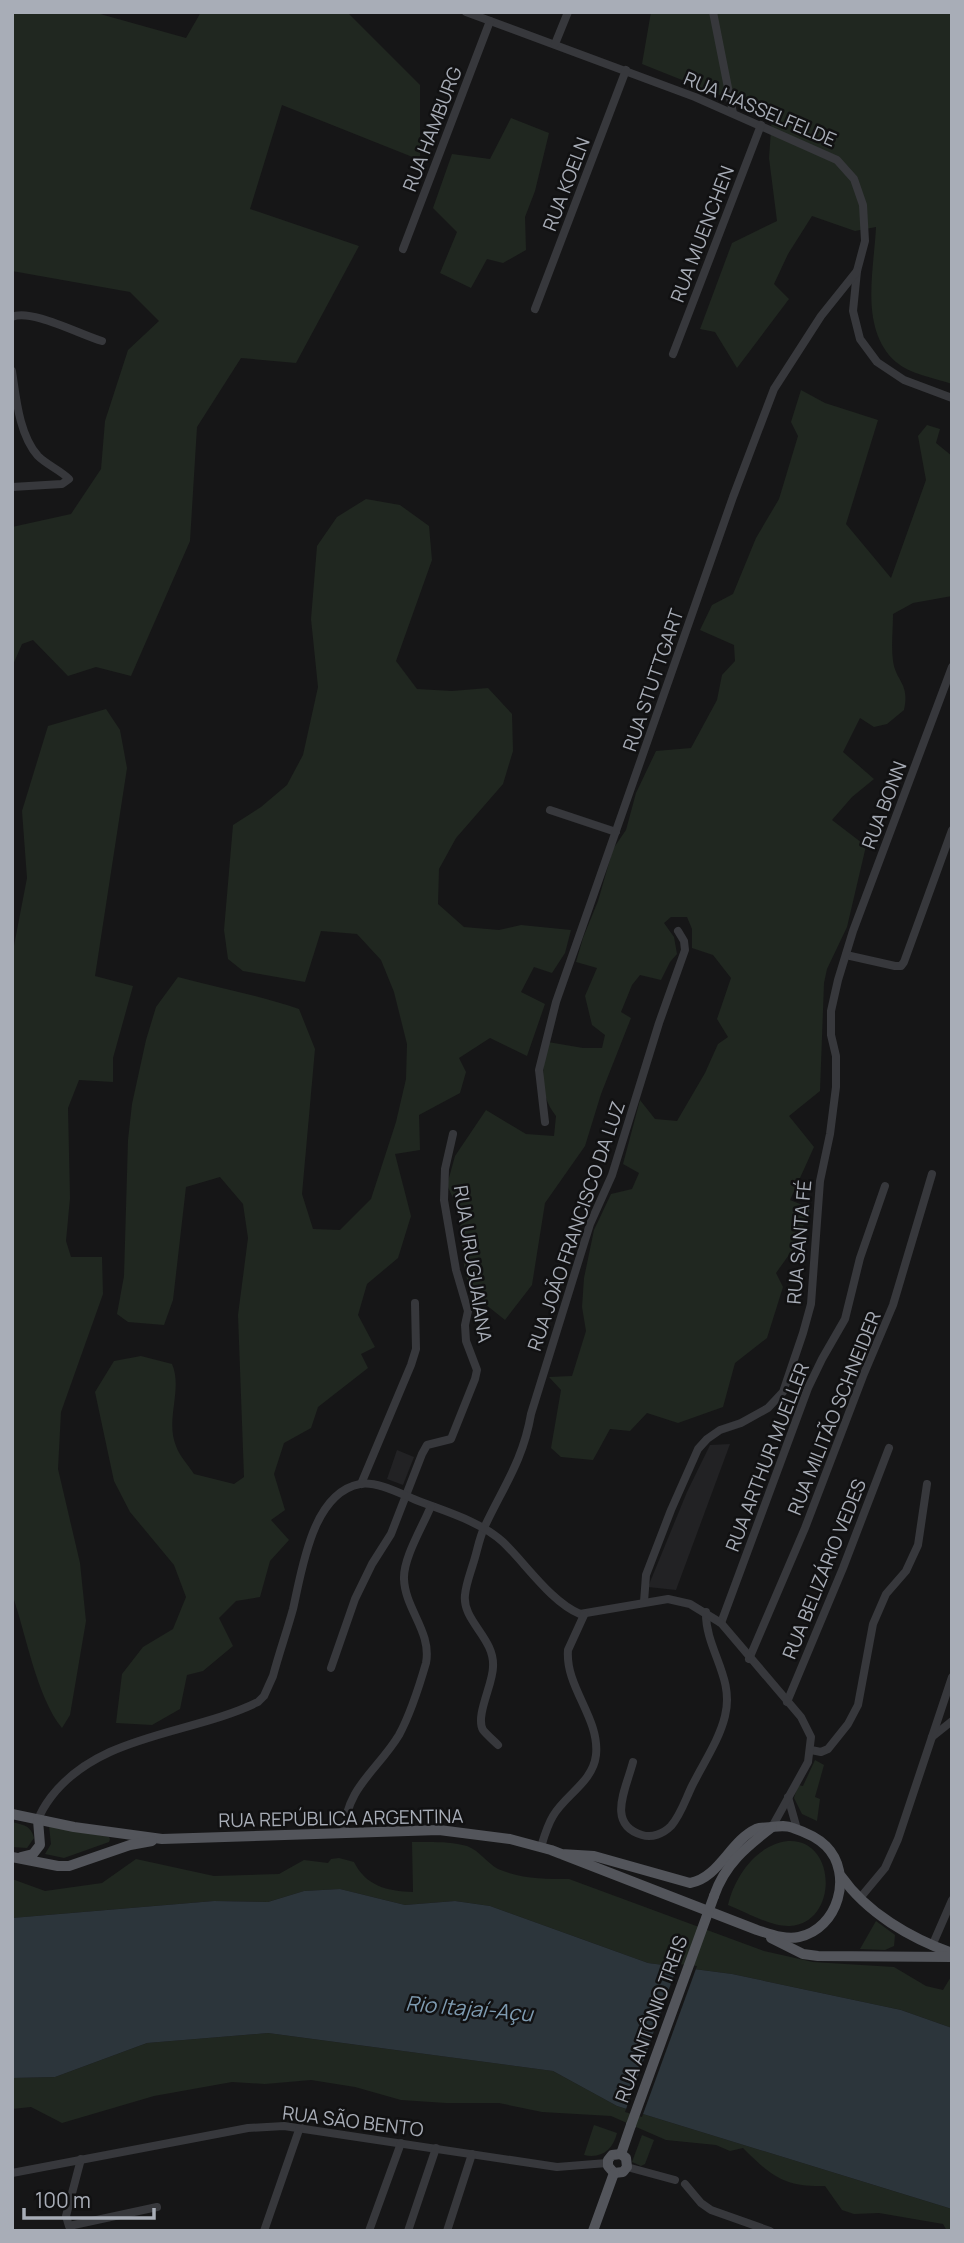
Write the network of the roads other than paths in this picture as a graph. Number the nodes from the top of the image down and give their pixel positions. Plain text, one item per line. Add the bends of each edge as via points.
1 (466, 12) edge
2 (568, 12) edge
3 (713, 12) edge
4 (490, 21) junction
5 (555, 44) junction
6 (626, 70) junction
7 (733, 113) junction
8 (761, 125) junction
9 (403, 249) dead end
10 (857, 271) junction
11 (535, 309) dead end
12 (12, 317) edge
13 (102, 341) dead end
14 (673, 354) dead end
15 (12, 371) edge
16 (952, 398) edge
17 (12, 487) edge
18 (952, 667) edge
19 (550, 810) dead end
20 (952, 830) edge
21 (616, 832) junction
22 (678, 930) dead end
23 (846, 955) junction
24 (545, 1122) dead end
25 (453, 1134) dead end
26 (932, 1174) dead end
27 (885, 1186) dead end
28 (415, 1303) dead end
29 (890, 1448) dead end
30 (361, 1484) junction
31 (927, 1484) dead end
32 (406, 1496) junction
33 (431, 1506) junction
34 (484, 1529) junction
35 (644, 1601) junction
36 (706, 1612) junction
37 (584, 1615) junction
38 (721, 1623) junction
39 (750, 1658) junction
40 (331, 1668) dead end
41 (952, 1677) edge
42 (787, 1702) junction
43 (952, 1721) edge
44 (932, 1737) junction
45 (498, 1745) dead end
46 (811, 1750) junction
47 (633, 1762) dead end
48 (788, 1797) junction
49 (12, 1814) edge
50 (38, 1820) junction
51 (772, 1827) junction
52 (797, 1829) junction
53 (344, 1833) junction
54 (162, 1839) junction
55 (541, 1847) junction
56 (561, 1854) junction
57 (13, 1857) edge
58 (840, 1875) junction
59 (860, 1898) junction
60 (952, 1900) edge
61 (757, 1930) junction
62 (908, 1934) junction
63 (932, 1946) junction
64 (952, 1955) edge
65 (894, 1957) junction
66 (300, 2127) junction
67 (401, 2143) junction
68 (436, 2148) junction
69 (472, 2154) junction
70 (621, 2154) junction
71 (81, 2159) junction
72 (627, 2167) junction
73 (611, 2168) junction
74 (12, 2174) edge
75 (675, 2180) dead end
76 (685, 2184) dead end
77 (157, 2207) dead end
78 (768, 2230) edge
79 (264, 2231) edge
80 (369, 2231) edge
81 (408, 2231) edge
82 (447, 2231) edge
83 (593, 2231) edge

1 - 4 street, RUA HASSELFELDE
2 - 5 street
3 - 7 street
4 - 5 street, RUA HASSELFELDE
4 - 9 street, RUA HAMBURG
5 - 6 street, RUA HASSELFELDE
6 - 7 street, RUA HASSELFELDE
6 - 11 street, RUA KOELN
7 - 8 street, RUA HASSELFELDE
8 - 10 street, RUA HASSELFELDE via 837,160 854,179 863,205 865,241
8 - 14 street, RUA MUENCHEN
10 - 16 street, RUA HASSELFELDE via 852,311 860,339 877,362 904,380
10 - 21 street, RUA STUTTGART via 821,316 774,389
12 - 13 street via 43,317
15 - 17 street via 31,446 69,479 62,484
18 - 23 street, RUA BONN
19 - 21 street
20 - 23 street via 901,966
21 - 24 street, RUA STUTTGART via 556,1002 539,1070
22 - 34 street, RUA JOÃO FRANCISCO DA LUZ via 685,950 612,1175 590,1224 527,1437
23 - 35 street, RUA SANTA FÉ via 831,1011 836,1087 820,1181 811,1304 803,1333 783,1392 768,1408 720,1430 698,1450 646,1575
25 - 32 street, RUA URUGUAIANA via 444,1199 468,1311 466,1341 477,1370 451,1439 427,1445
26 - 39 street, RUA MILITÃO SCHNEIDER via 893,1305
27 - 38 street, RUA ARTHUR MUELLER via 845,1319 808,1388
28 - 30 street via 416,1349
29 - 42 street, RUA BELIZÁRIO VEDES
30 - 32 street
30 - 50 street via 330,1500 310,1539 264,1696 258,1702 115,1750 81,1767 55,1792
31 - 46 street via 918,1545 906,1571 886,1594 873,1624 858,1705 828,1749
32 - 33 street
32 - 40 street via 355,1599
33 - 34 street
33 - 53 street via 404,1581 426,1639 426,1663 400,1732 357,1788
34 - 37 street via 569,1609
34 - 45 street, RUA JOÃO FRANCISCO DA LUZ via 464,1598 493,1657 481,1718 482,1728
35 - 36 street via 675,1599
35 - 37 street
36 - 38 street
36 - 47 street via 729,1695 725,1717 676,1819 660,1834 630,1832 622,1822 620,1812
37 - 55 street via 568,1656 595,1737 596,1756 586,1778 554,1815
38 - 39 street
39 - 42 street
41 - 44 street
42 - 46 street via 807,1726
43 - 44 street
44 - 59 street via 898,1839 885,1868
46 - 48 street
48 - 51 street
48 - 52 street
49 - 50 main road, RUA REPÚBLICA ARGENTINA
50 - 54 main road, RUA REPÚBLICA ARGENTINA
50 - 57 main road via 41,1838 36,1852
51 - 52 main road
51 - 56 main road via 755,1829 706,1877 690,1883 594,1856
51 - 70 main road, RUA ANTÔNIO TREIS, bridge via 727,1867
52 - 58 main road via 828,1848
53 - 54 main road, RUA REPÚBLICA ARGENTINA
53 - 55 main road, RUA REPÚBLICA ARGENTINA via 439,1830
54 - 57 main road, RUA REPÚBLICA ARGENTINA via 69,1866
55 - 56 main road, RUA REPÚBLICA ARGENTINA
56 - 61 main road, RUA REPÚBLICA ARGENTINA
58 - 59 main road
58 - 61 main road via 839,1898 816,1930 791,1938
59 - 62 main road
60 - 63 street
61 - 65 main road via 803,1954
62 - 63 main road
62 - 65 main road via 907,1950
63 - 64 main road
64 - 65 main road
66 - 67 street, RUA SÃO BENTO
66 - 71 street, RUA SÃO BENTO via 248,2128
66 - 79 street
67 - 68 street, RUA SÃO BENTO
67 - 80 street
68 - 69 street, RUA SÃO BENTO
68 - 81 street
69 - 73 street, RUA SÃO BENTO via 562,2167
69 - 82 street
70 - 72 main road
70 - 73 main road via 612,2155
71 - 74 street, RUA SÃO BENTO
71 - 77 street via 66,2216 69,2226
72 - 73 main road via 623,2172
72 - 75 street
73 - 83 main road
76 - 78 street via 711,2210

